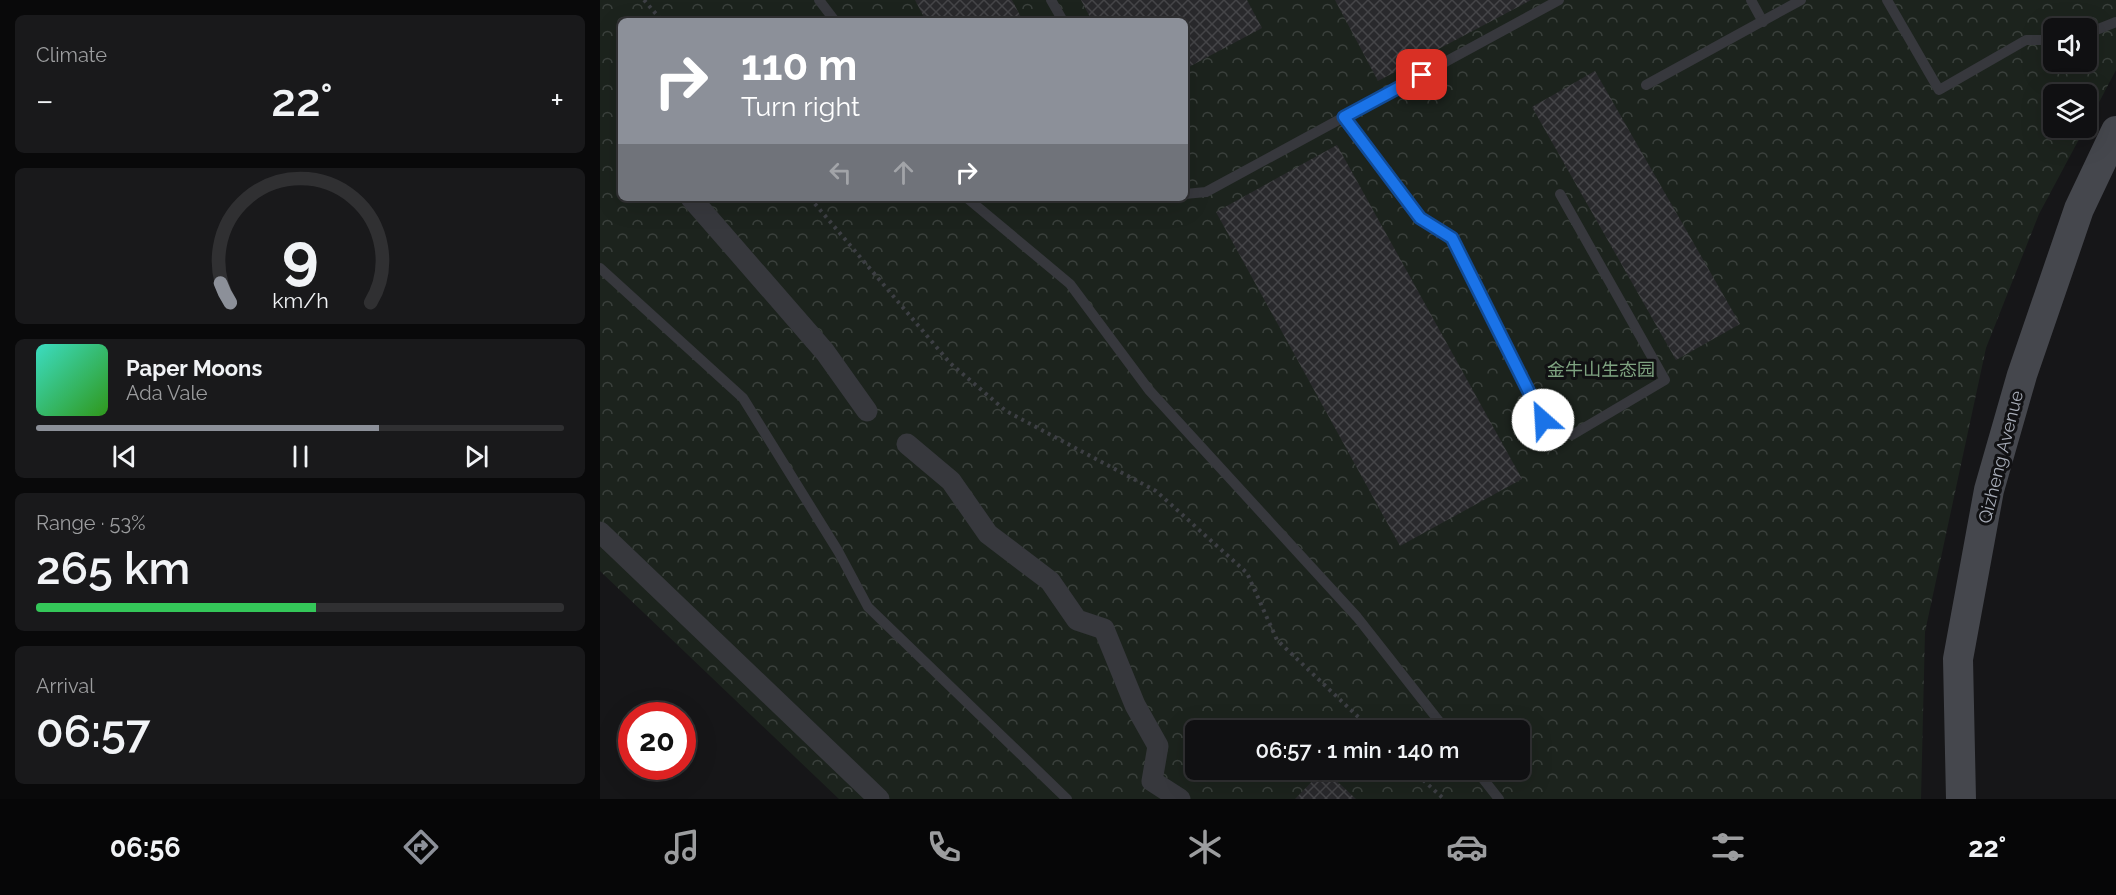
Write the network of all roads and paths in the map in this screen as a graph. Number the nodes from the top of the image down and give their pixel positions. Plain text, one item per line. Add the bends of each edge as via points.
1 (644, 0) edge
2 (819, 0) edge
3 (1051, 0) edge
4 (1559, 0) edge
5 (1751, 0) edge
6 (1802, 0) edge
7 (1887, 0) edge
8 (659, 18) edge
9 (833, 18) edge
10 (1061, 18) edge
11 (1763, 22) junction
12 (2116, 22) edge
13 (2097, 30) edge
14 (2043, 40) edge
15 (1646, 85) dead end
16 (1344, 117) junction
17 (2116, 131) edge
18 (1188, 194) edge
19 (1560, 194) dead end
20 (694, 201) edge
21 (813, 201) edge
22 (971, 201) edge
23 (600, 268) edge
24 (867, 411) dead end
25 (907, 444) dead end
26 (600, 532) edge
27 (1361, 720) edge
28 (1438, 720) edge
29 (1423, 780) edge
30 (1484, 780) edge
31 (879, 799) edge
32 (1067, 799) edge
33 (1180, 799) edge
34 (1444, 799) edge
35 (1499, 799) edge
36 (1961, 799) edge

1 - 8 path
2 - 9 lane
3 - 10 lane
4 - 16 lane
5 - 11 lane
6 - 11 lane
7 - 14 lane via 1939,90 2026,40
11 - 15 lane
12 - 13 lane
16 - 18 lane via 1206,192
16 - 19 lane via 1420,218 1452,238 1543,420 1572,435 1665,380
17 - 36 street, Qizheng Avenue via 2079,209 2022,375 1989,490 1958,658
20 - 24 street via 825,352
21 - 27 path via 950,363 1006,411 1156,491 1247,573 1277,640
22 - 28 lane via 1070,284 1149,390 1357,617
23 - 32 lane via 743,398 868,607
25 - 33 street via 951,481 988,534 1050,581 1077,620 1104,629 1135,705 1158,746 1152,781
26 - 31 street
29 - 34 path
30 - 35 lane

